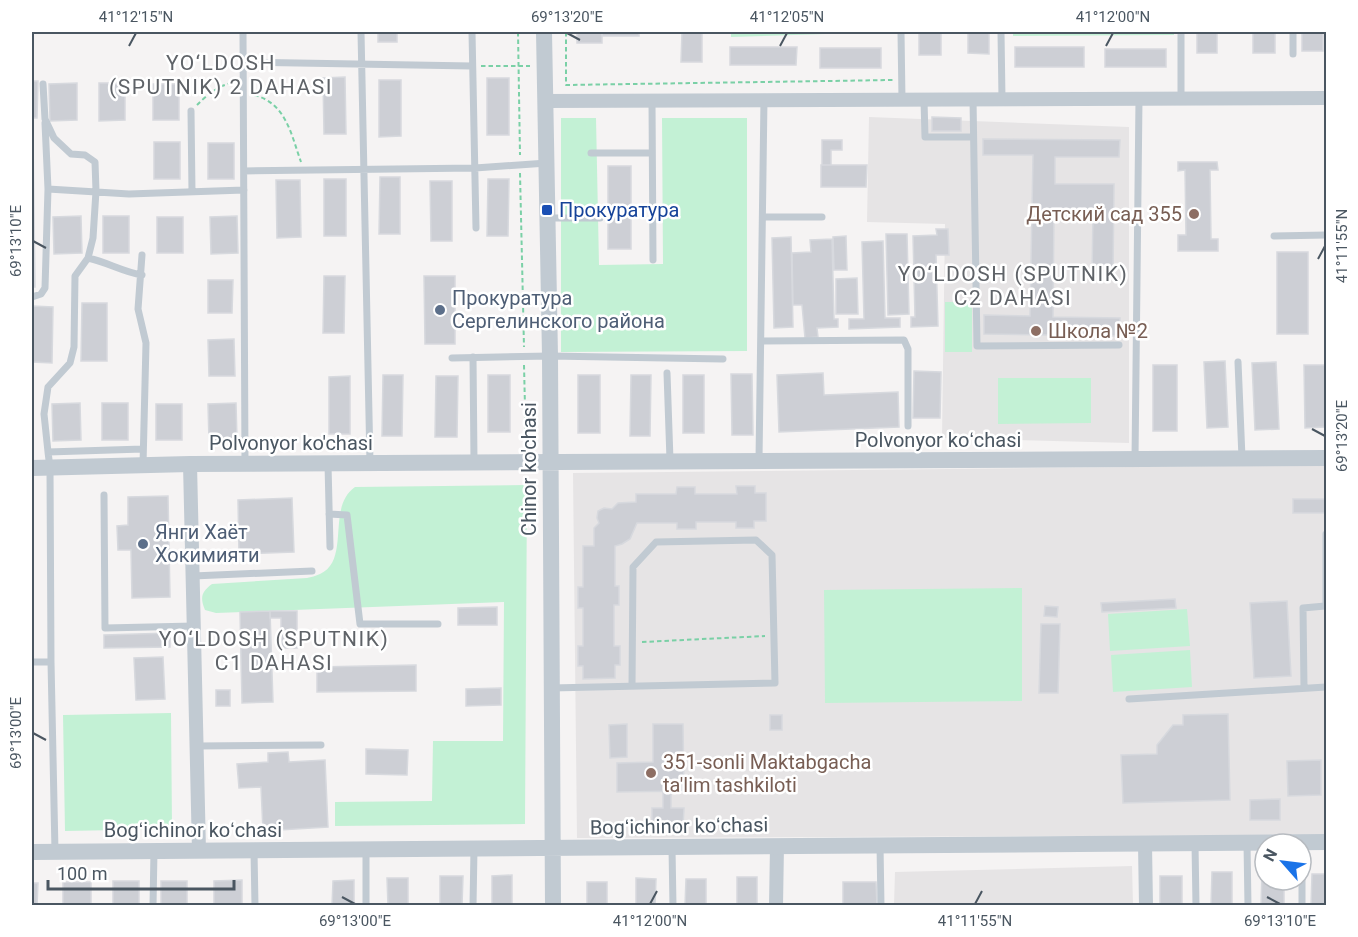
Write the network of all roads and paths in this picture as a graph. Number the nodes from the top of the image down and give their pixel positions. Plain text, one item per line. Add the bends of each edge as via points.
1 (243, 32) edge
2 (362, 32) edge
3 (472, 32) edge
4 (518, 32) edge
5 (544, 32) edge
6 (566, 32) edge
7 (901, 32) edge
8 (1001, 32) edge
9 (1181, 32) edge
10 (1293, 32) edge
11 (1293, 54) dead end
12 (243, 62) junction
13 (361, 65) junction
14 (472, 66) junction
15 (518, 66) junction
16 (545, 66) junction
17 (902, 80) junction
18 (244, 82) junction
19 (43, 84) dead end
20 (244, 92) junction
21 (1326, 98) edge
22 (764, 99) junction
23 (973, 99) junction
24 (1002, 99) junction
25 (1139, 99) junction
26 (1181, 99) junction
27 (902, 100) junction
28 (924, 100) junction
29 (545, 101) junction
30 (652, 101) junction
31 (191, 111) joint
32 (45, 119) junction
33 (973, 137) junction
34 (591, 153) dead end
35 (652, 153) junction
36 (547, 163) junction
37 (520, 165) junction
38 (475, 168) junction
39 (363, 169) junction
40 (304, 170) junction
41 (244, 171) junction
42 (48, 189) junction
43 (244, 190) junction
44 (96, 191) junction
45 (192, 192) junction
46 (763, 217) junction
47 (822, 217) dead end
48 (547, 218) junction
49 (600, 218) dead end
50 (476, 228) dead end
51 (1326, 235) edge
52 (1274, 236) dead end
53 (142, 255) dead end
54 (88, 258) junction
55 (653, 260) dead end
56 (142, 275) junction
57 (32, 297) edge
58 (761, 341) junction
59 (1119, 345) dead end
60 (550, 356) junction
61 (473, 357) junction
62 (524, 357) junction
63 (452, 358) dead end
64 (723, 359) dead end
65 (1238, 362) dead end
66 (667, 373) dead end
67 (908, 426) dead end
68 (143, 457) junction
69 (1242, 458) junction
70 (1326, 458) edge
71 (1135, 459) junction
72 (49, 460) junction
73 (759, 462) junction
74 (670, 463) junction
75 (190, 464) junction
76 (245, 464) junction
77 (328, 464) junction
78 (370, 464) junction
79 (474, 464) junction
80 (526, 464) junction
81 (550, 464) junction
82 (32, 468) edge
83 (104, 495) dead end
84 (329, 514) junction
85 (1326, 534) edge
86 (330, 547) dead end
87 (312, 571) dead end
88 (193, 576) junction
89 (1326, 606) edge
90 (438, 624) dead end
91 (194, 626) junction
92 (774, 635) junction
93 (632, 643) junction
94 (32, 662) edge
95 (51, 662) junction
96 (632, 686) junction
97 (1326, 687) edge
98 (551, 688) junction
99 (1304, 688) junction
100 (1129, 699) dead end
101 (321, 745) dead end
102 (197, 746) junction
103 (1195, 843) junction
104 (1247, 843) junction
105 (1253, 843) edge
106 (1144, 844) junction
107 (880, 845) junction
108 (777, 846) junction
109 (672, 847) junction
110 (552, 848) junction
111 (474, 849) junction
112 (254, 850) junction
113 (366, 850) junction
114 (154, 851) junction
115 (199, 851) junction
116 (32, 852) edge
117 (55, 852) junction
118 (153, 906) edge
119 (255, 906) edge
120 (366, 906) edge
121 (473, 906) edge
122 (553, 906) edge
123 (673, 906) edge
124 (776, 906) edge
125 (881, 906) edge
126 (1146, 906) edge
127 (1196, 906) edge
128 (1248, 906) edge

1 - 12 lane
2 - 13 lane
3 - 14 lane
4 - 15 path
5 - 16 street, Chinor ko'chasi
6 - 17 path via 566,85
7 - 17 lane
8 - 24 lane
9 - 26 lane
10 - 11 lane
12 - 13 lane
12 - 18 lane
13 - 14 lane
13 - 39 lane
14 - 15 path
14 - 38 lane
15 - 16 path
15 - 37 path
16 - 29 street, Chinor ko'chasi
17 - 27 lane
18 - 20 lane
18 - 31 path via 227,83
19 - 32 lane
20 - 40 path via 265,98 286,118
20 - 41 lane
21 - 26 street
22 - 27 street
22 - 30 street
22 - 46 lane
23 - 24 street
23 - 28 street
23 - 33 lane
24 - 25 street
25 - 26 street
25 - 71 lane
27 - 28 street
28 - 33 lane via 925,137
29 - 30 street
29 - 36 street, Chinor ko'chasi
30 - 35 lane
31 - 45 lane
32 - 42 lane
32 - 44 lane via 54,138 71,154 85,155 95,162
33 - 59 lane via 977,346
34 - 35 lane
35 - 55 lane
36 - 37 lane
36 - 48 street, Chinor ko'chasi
37 - 38 lane
37 - 62 path
38 - 39 lane
38 - 50 lane
39 - 40 lane
39 - 78 lane
40 - 41 lane
41 - 43 lane
42 - 44 lane
42 - 57 lane via 45,288
43 - 45 lane
43 - 76 lane
44 - 45 lane
44 - 54 lane
46 - 47 lane
46 - 58 lane
48 - 49 lane
48 - 60 street, Chinor ko'chasi
51 - 52 lane
53 - 56 lane
54 - 56 lane
54 - 72 lane via 75,276 74,347 70,363 48,387 44,414
56 - 68 lane via 138,309 146,343
58 - 67 lane via 904,340 908,349
58 - 73 lane
60 - 62 lane
60 - 64 lane
60 - 81 street, Chinor ko'chasi
61 - 62 lane
61 - 63 lane
61 - 79 lane
62 - 80 path
65 - 69 lane
66 - 74 lane
68 - 72 street, Polvonyor ko'chasi
68 - 75 street, Polvonyor ko'chasi
69 - 70 street, Polvonyor koʻchasi
69 - 71 street, Polvonyor koʻchasi
71 - 73 street, Polvonyor koʻchasi
72 - 82 street, Polvonyor ko'chasi
72 - 95 lane
73 - 74 street, Polvonyor koʻchasi
74 - 81 street, Polvonyor koʻchasi
75 - 76 street, Polvonyor ko'chasi
75 - 88 street
76 - 77 street, Polvonyor ko'chasi
77 - 78 street, Polvonyor ko'chasi
77 - 84 lane
78 - 79 street, Polvonyor ko'chasi
79 - 80 street, Polvonyor ko'chasi
80 - 81 street, Polvonyor ko'chasi
81 - 98 street, Chinor ko'chasi
83 - 91 lane via 105,628
84 - 86 lane
84 - 90 lane via 347,515 360,624
85 - 89 lane
87 - 88 lane
88 - 91 street
89 - 99 lane via 1303,608
91 - 102 street
92 - 93 path
92 - 93 lane via 772,555 756,540 656,542 633,567
92 - 96 lane via 776,683
93 - 96 lane
94 - 95 lane
95 - 117 lane
96 - 98 lane
97 - 99 lane
98 - 110 street, Chinor ko'chasi
99 - 100 lane
101 - 102 lane
102 - 115 street
103 - 104 street, Bogʻichinor koʻchasi
103 - 106 street, Bogʻichinor koʻchasi
103 - 127 lane
104 - 105 street, Bogʻichinor koʻchasi
104 - 128 lane
106 - 107 street, Bogʻichinor koʻchasi
106 - 126 street
107 - 108 street, Bogʻichinor koʻchasi
107 - 125 lane
108 - 109 street, Bogʻichinor koʻchasi
108 - 124 street
109 - 110 street, Bogʻichinor koʻchasi
109 - 123 lane
110 - 111 street, Bogʻichinor koʻchasi
110 - 122 street, Chinor ko'chasi
111 - 113 street, Bogʻichinor koʻchasi
111 - 121 lane
112 - 113 street, Bogʻichinor koʻchasi
112 - 115 street, Bogʻichinor koʻchasi
112 - 119 lane
113 - 120 lane
114 - 115 street, Bogʻichinor koʻchasi
114 - 117 street, Bogʻichinor koʻchasi
114 - 118 lane
116 - 117 street, Bogʻichinor koʻchasi

